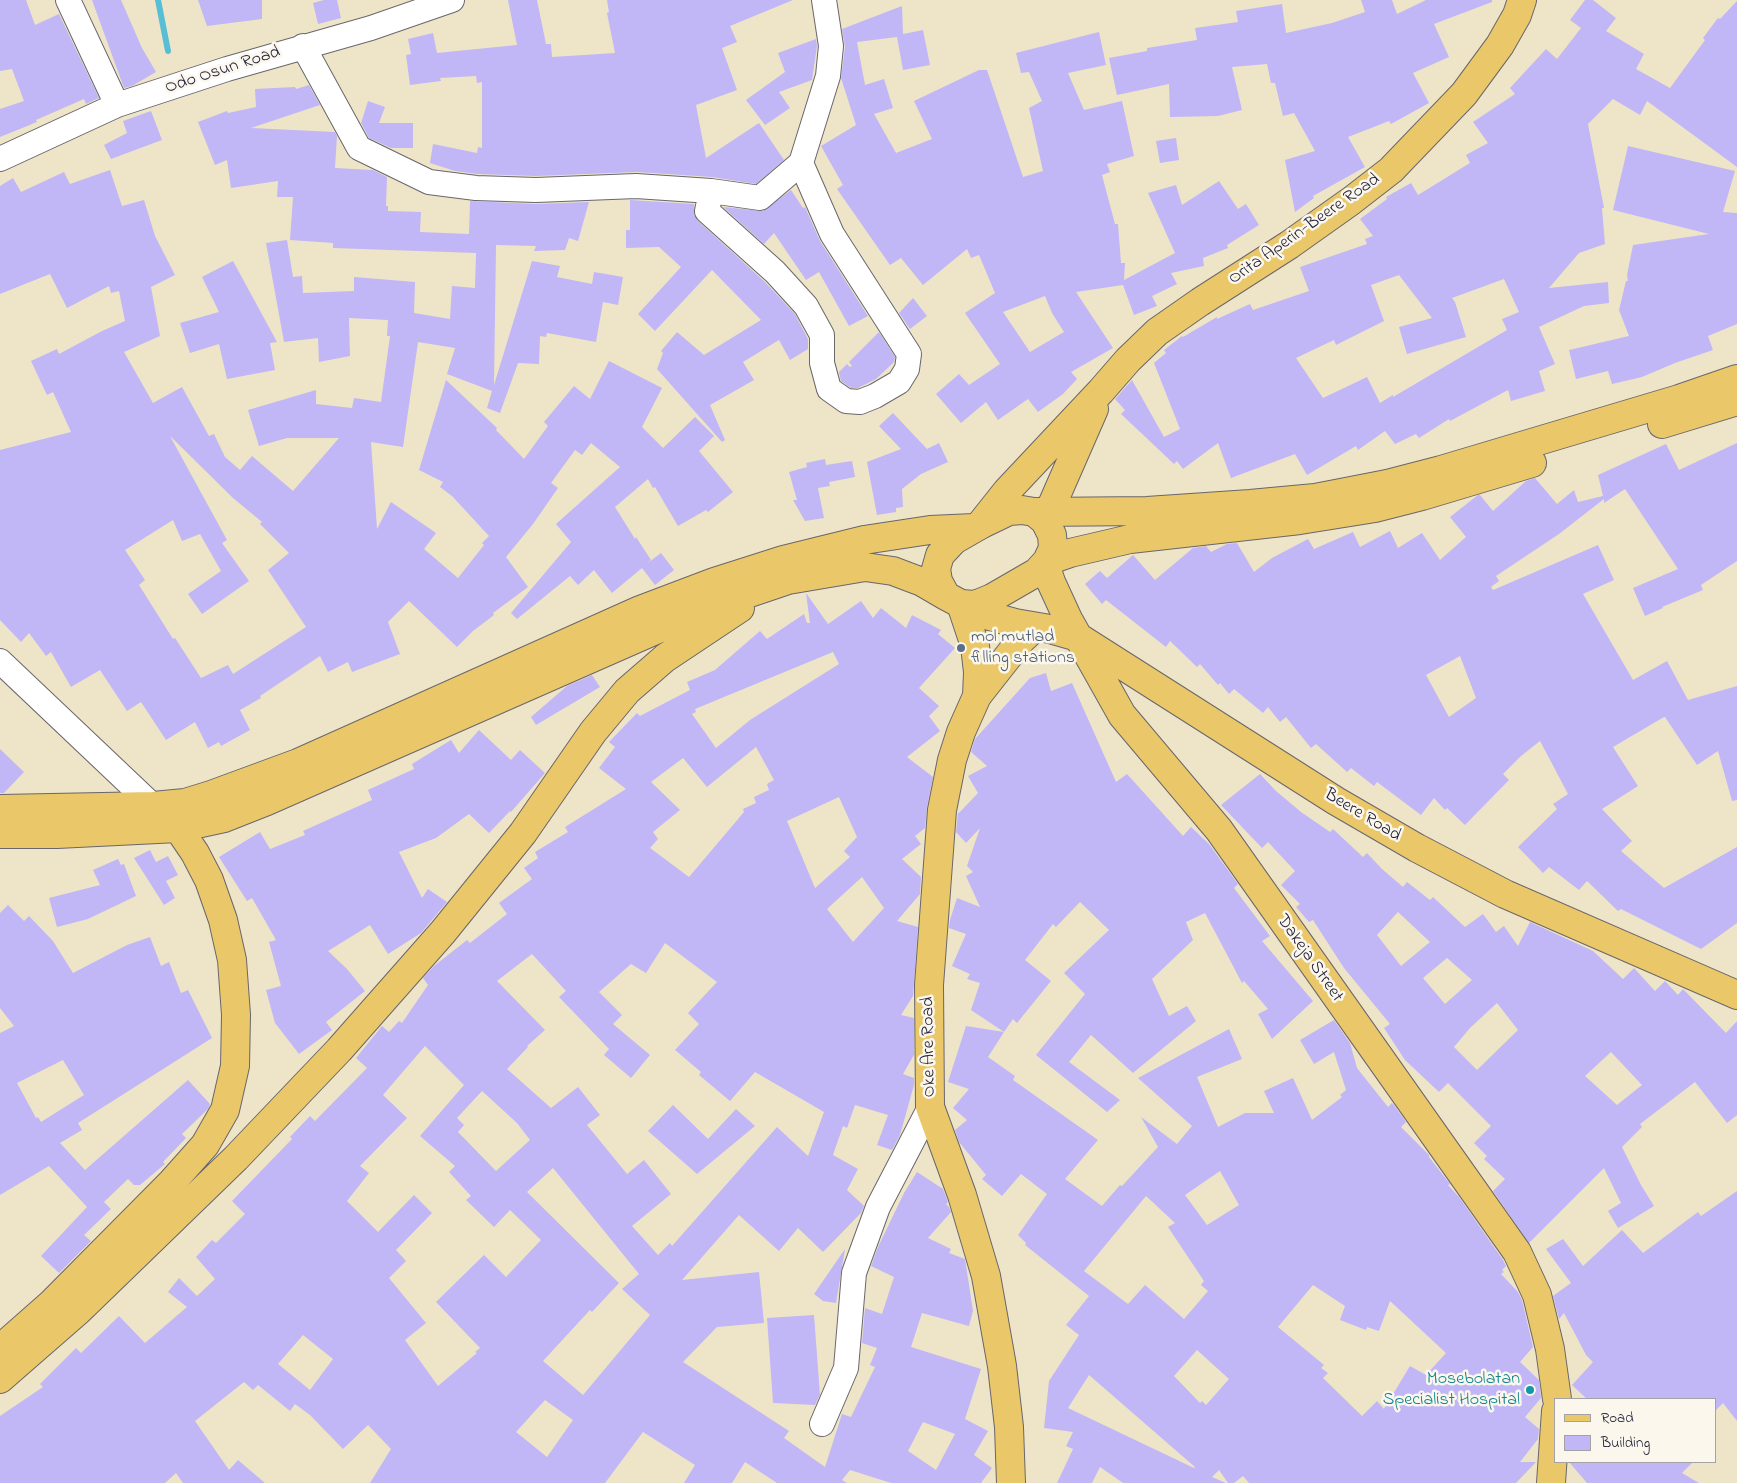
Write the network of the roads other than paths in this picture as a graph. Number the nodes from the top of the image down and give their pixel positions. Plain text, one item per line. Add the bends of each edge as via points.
1 (68, 0) edge
2 (452, 0) edge
3 (824, 0) edge
4 (1522, 0) edge
5 (303, 46) junction
6 (118, 106) junction
7 (0, 159) edge
8 (801, 163) junction
9 (711, 191) junction
10 (1737, 379) edge
11 (1101, 391) junction
12 (1737, 401) edge
13 (1500, 462) junction
14 (1043, 515) junction
15 (977, 526) junction
16 (1046, 562) junction
17 (782, 575) junction
18 (958, 602) junction
19 (1036, 627) junction
20 (1078, 637) junction
21 (0, 661) edge
22 (977, 696) junction
23 (153, 806) junction
24 (0, 809) edge
25 (178, 828) junction
26 (0, 834) edge
27 (1737, 995) edge
28 (930, 1107) junction
29 (98, 1275) junction
30 (0, 1349) edge
31 (0, 1378) edge
32 (1557, 1398) edge
33 (822, 1424) dead end
34 (1554, 1440) edge
35 (1011, 1483) edge
36 (1551, 1483) edge

1 - 6 street
2 - 5 street, Odo Osun Road via 371,28
3 - 8 street via 831,46 828,76
4 - 11 main road, Orita Aperin-Beere Road via 1500,45 1464,94 1391,170 1351,202 1157,332
5 - 6 street, Odo Osun Road
5 - 9 street via 359,148 430,182 476,188 536,190 636,186
6 - 7 street, Odo Osun Road
8 - 9 street via 760,198
8 - 9 street via 832,234 909,354 907,369 899,382 860,402 846,401 829,389 822,363 822,335 806,306 775,272 707,212
10 - 13 main road
11 - 14 main road, Orita Aperin-Beere Road
11 - 15 main road, Orita Aperin-Beere Road
12 - 13 main road
13 - 14 main road via 1315,498
13 - 16 main road via 1422,496 1375,508 1309,519 1130,539
14 - 15 main road via 1022,510 1009,511
14 - 16 main road via 1052,535 1053,548
15 - 17 main road via 864,540
15 - 18 main road via 954,540 940,555 936,568 938,581
16 - 18 main road via 1038,572 992,598 975,605
16 - 20 main road, Beere Road via 1051,582
17 - 18 main road via 865,568 900,574 922,582
17 - 23 main road via 714,582 640,610 261,778 184,803
17 - 25 main road via 267,801 224,818
17 - 29 main road via 665,658 627,691 593,732 523,833 443,932 339,1050 236,1158
18 - 19 main road via 986,615
18 - 22 main road, Oke Are Road via 975,646
19 - 20 main road
19 - 22 main road, Oke Are Road via 1021,640
20 - 27 main road, Beere Road via 1336,801 1417,848 1505,894
20 - 32 main road, Dakeja Street via 1122,715 1219,830 1517,1252 1538,1295
21 - 23 street
22 - 28 main road, Oke Are Road via 952,760 942,810 929,985
23 - 24 main road
23 - 25 main road
25 - 26 main road
25 - 29 main road via 196,853 223,920 232,960 235,1066 226,1110 205,1145
28 - 33 street via 878,1207 854,1273 846,1368
28 - 35 main road, Oke Are Road via 962,1195 986,1276 1002,1366
29 - 30 main road via 51,1304
29 - 31 main road via 65,1323
34 - 36 main road

